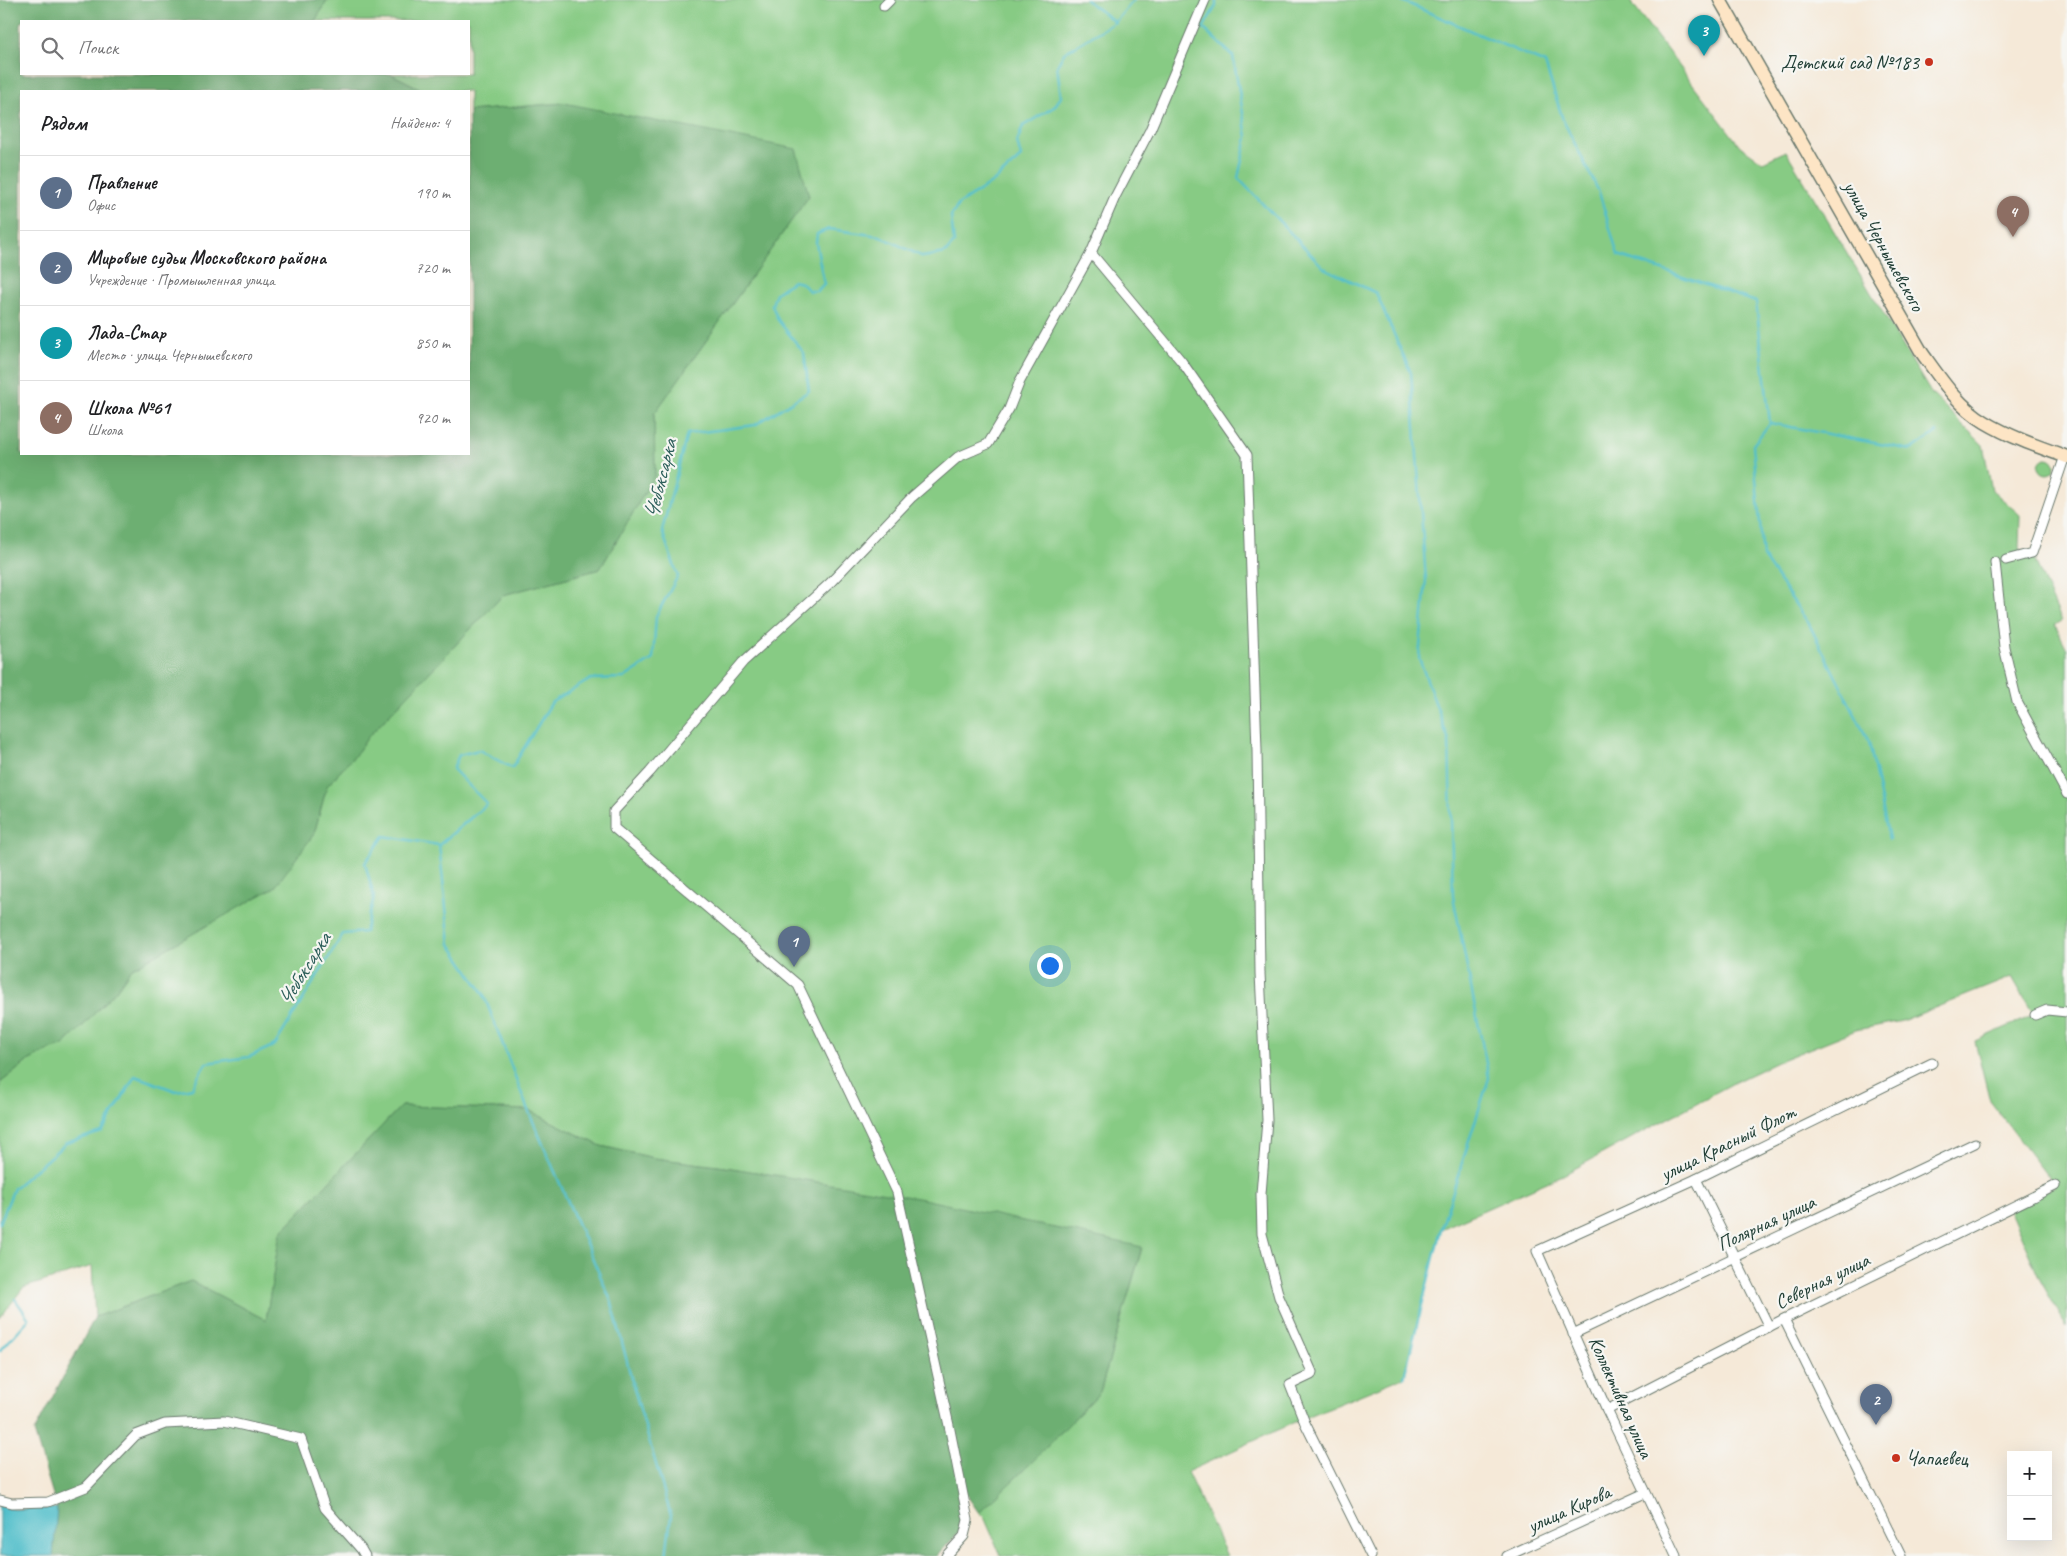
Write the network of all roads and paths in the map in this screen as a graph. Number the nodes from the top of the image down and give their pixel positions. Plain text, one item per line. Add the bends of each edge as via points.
1 (1205, 0) edge
2 (1720, 0) edge
3 (1091, 253) junction
4 (2066, 457) edge
5 (2006, 560) dead end
6 (1995, 562) dead end
7 (2067, 794) edge
8 (2067, 1012) edge
9 (2034, 1015) dead end
10 (1932, 1063) dead end
11 (1975, 1143) dead end
12 (1696, 1179) junction
13 (2055, 1186) dead end
14 (1537, 1251) joint
15 (1734, 1257) junction
16 (1784, 1319) junction
17 (1769, 1327) junction
18 (1573, 1334) junction
19 (1607, 1410) junction
20 (1645, 1493) junction
21 (0, 1500) edge
22 (365, 1556) edge
23 (946, 1556) edge
24 (1371, 1556) edge
25 (1507, 1556) edge
26 (1676, 1556) edge
27 (1901, 1556) edge

1 - 3 street via 1150,130 1115,197
2 - 4 street, улица Чернышевского via 1922,353 1944,384 1983,421
3 - 23 street via 988,444 958,457 912,498 830,583 743,662 614,811 614,828 798,985 897,1192 968,1520 964,1536
3 - 24 street via 1182,362 1247,455 1258,750 1260,973 1266,1120 1262,1234 1279,1297 1312,1372 1312,1376 1290,1385 1305,1423
4 - 5 street via 2032,553
6 - 7 street via 2004,647 2016,702
8 - 9 street via 2046,1010
10 - 12 street, улица Красный Флот
11 - 15 street, Полярная улица
12 - 14 street, улица Красный Флот
12 - 15 street
13 - 16 street, Северная улица
14 - 18 street, Коллективная улица
15 - 17 street
15 - 18 street, Полярная улица
16 - 17 street, Северная улица
16 - 27 street
17 - 19 street, Северная улица
18 - 19 street, Коллективная улица
19 - 20 street, Коллективная улица
20 - 25 street, улица Кирова
20 - 26 street, Коллективная улица
21 - 22 street via 48,1502 86,1487 136,1435 165,1424 224,1421 300,1439 325,1508

